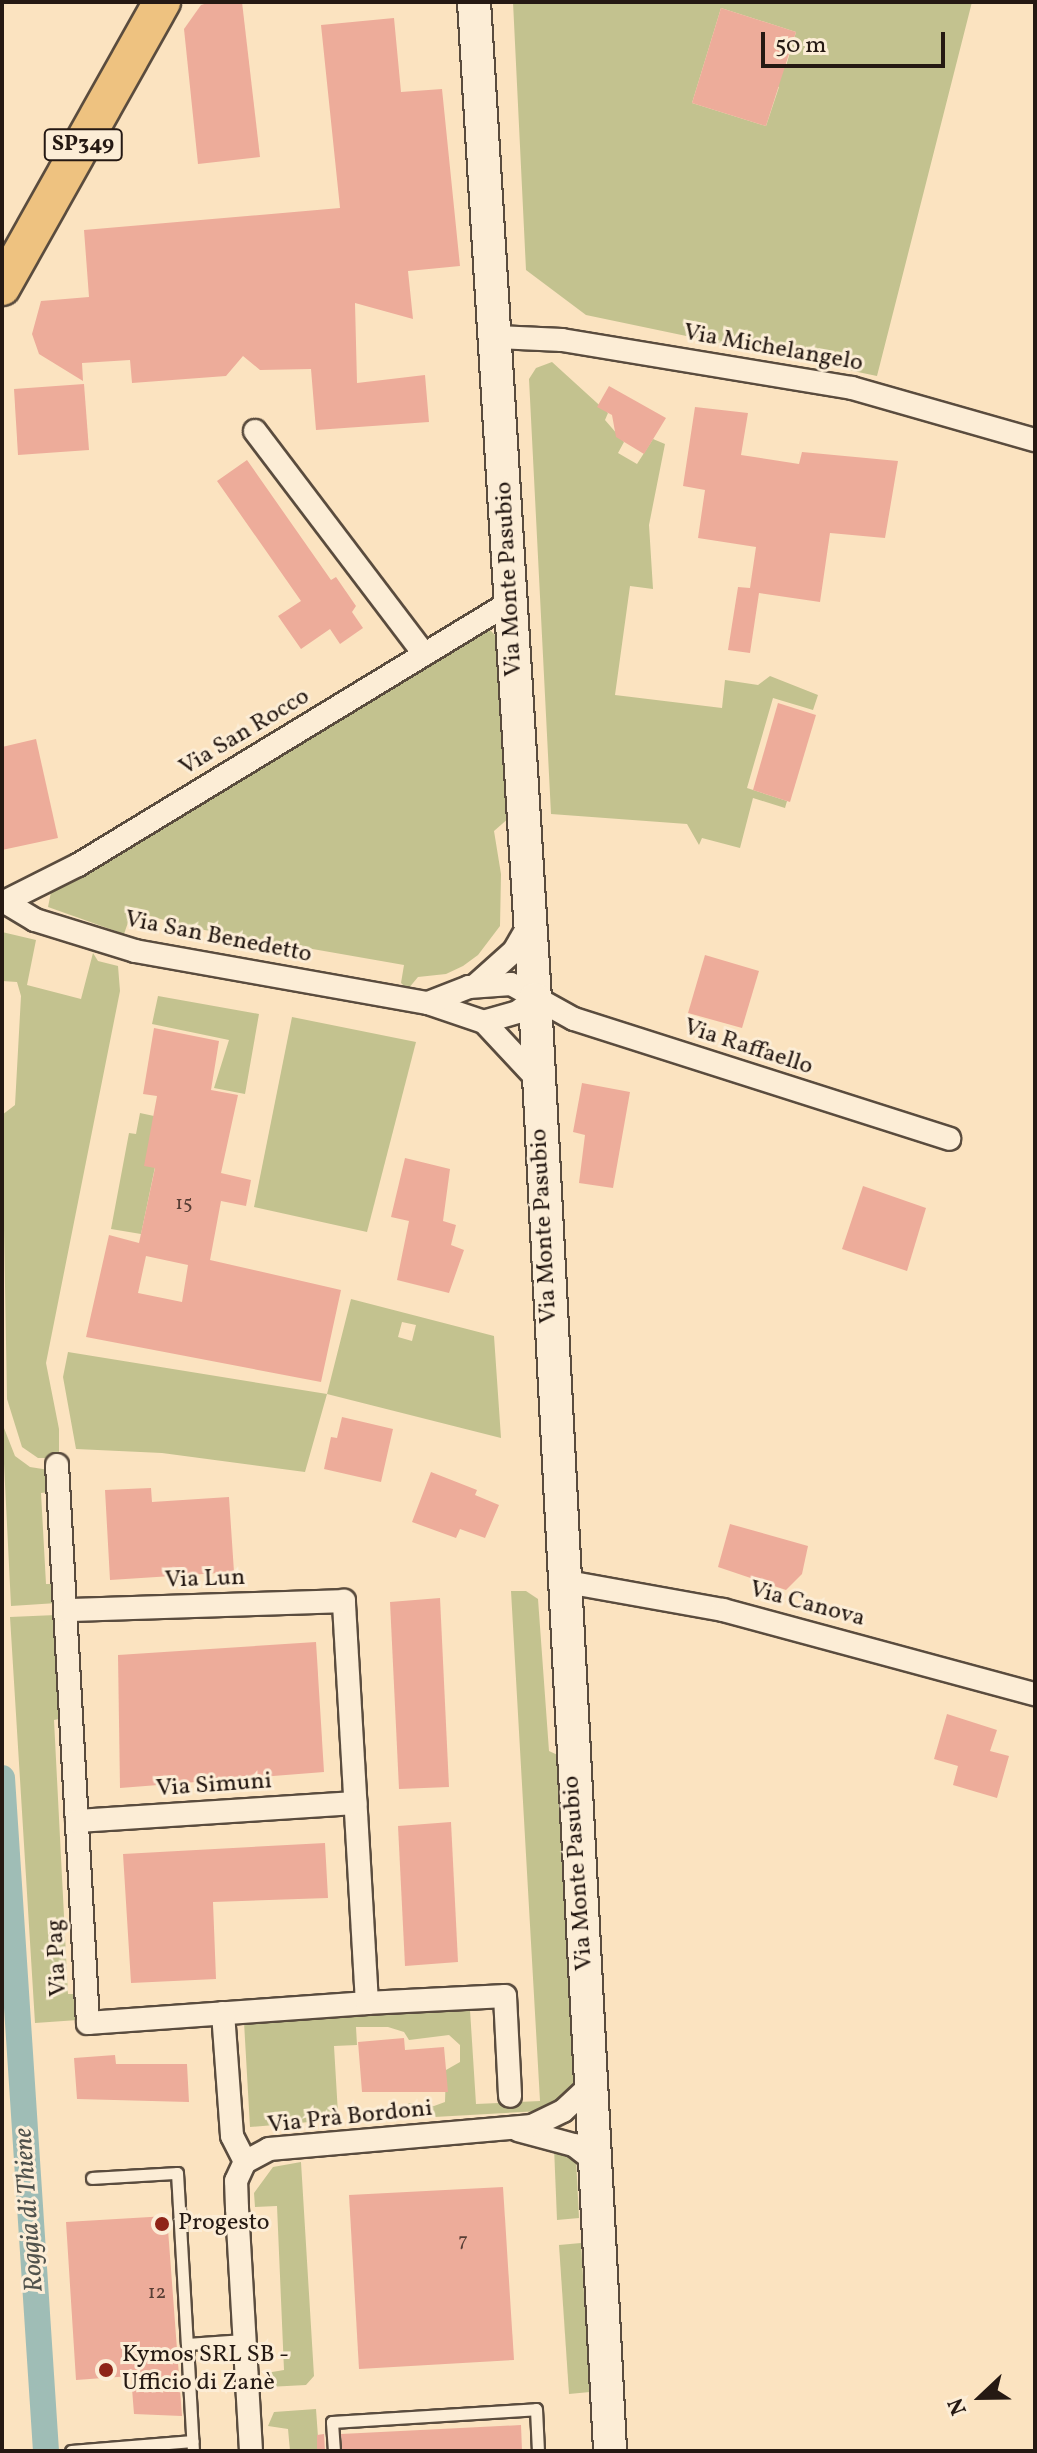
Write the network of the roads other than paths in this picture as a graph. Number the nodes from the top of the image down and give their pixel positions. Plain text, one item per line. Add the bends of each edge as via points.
1 (162, 2) edge
2 (474, 2) edge
3 (2, 287) edge
4 (497, 337) junction
5 (255, 431) dead end
6 (1035, 440) edge
7 (512, 601) junction
8 (424, 654) junction
9 (3, 902) edge
10 (529, 923) junction
11 (473, 987) junction
12 (535, 999) junction
13 (428, 1003) junction
14 (484, 1022) junction
15 (538, 1080) junction
16 (949, 1139) dead end
17 (57, 1465) dead end
18 (562, 1581) junction
19 (67, 1610) junction
20 (1035, 1694) edge
21 (355, 1803) junction
22 (77, 1821) junction
23 (367, 2003) junction
24 (223, 2013) junction
25 (592, 2084) junction
26 (510, 2096) dead end
27 (514, 2130) junction
28 (245, 2162) junction
29 (597, 2163) junction
30 (92, 2178) dead end
31 (244, 2340) junction
32 (187, 2344) junction
33 (193, 2446) edge
34 (71, 2451) edge
35 (251, 2451) edge
36 (334, 2451) edge
37 (538, 2451) edge
38 (610, 2451) edge

1 - 3 main road, SP349
2 - 4 main road, Via Monte Pasubio
4 - 6 street, Via Michelangelo via 562,340 852,388
4 - 7 main road, Via Monte Pasubio
5 - 8 street
7 - 8 street, Via San Rocco
7 - 10 main road, Via Monte Pasubio
8 - 9 street, Via San Rocco via 78,865
9 - 13 street, Via San Benedetto via 35,920 135,951
10 - 11 street via 514,951
10 - 12 main road, Via Monte Pasubio
11 - 12 street, Via San Benedetto via 511,984
11 - 13 street, Via San Benedetto
12 - 14 street via 518,1012
12 - 15 main road, Via Monte Pasubio
12 - 16 street, Via Raffaello via 574,1019
13 - 14 street, Via San Benedetto
14 - 15 street
15 - 18 main road, Via Monte Pasubio
17 - 19 street, Via Pag
18 - 20 street, Via Canova via 723,1610
18 - 25 main road, Via Monte Pasubio
19 - 21 street, Via Lun via 344,1601
19 - 22 street, Via Pag
21 - 22 street, Via Simuni
21 - 23 street
22 - 24 street, Via Pag via 88,2023
23 - 24 street, Via Pag
23 - 26 street, Via Pag via 505,1996
24 - 28 street via 232,2136
25 - 27 street, Via Prà Bordoni via 556,2115
25 - 29 main road, Via Monte Pasubio
27 - 28 street, Via Prà Bordoni via 269,2149
27 - 29 street, Via Prà Bordoni via 574,2145
28 - 31 street, Via Prà Bordoni via 236,2181
29 - 38 main road, Via Monte Pasubio
30 - 32 lane via 177,2173
31 - 32 lane
31 - 35 street, Via Prà Bordoni
32 - 33 lane
33 - 34 lane
36 - 37 lane via 332,2422 536,2409

